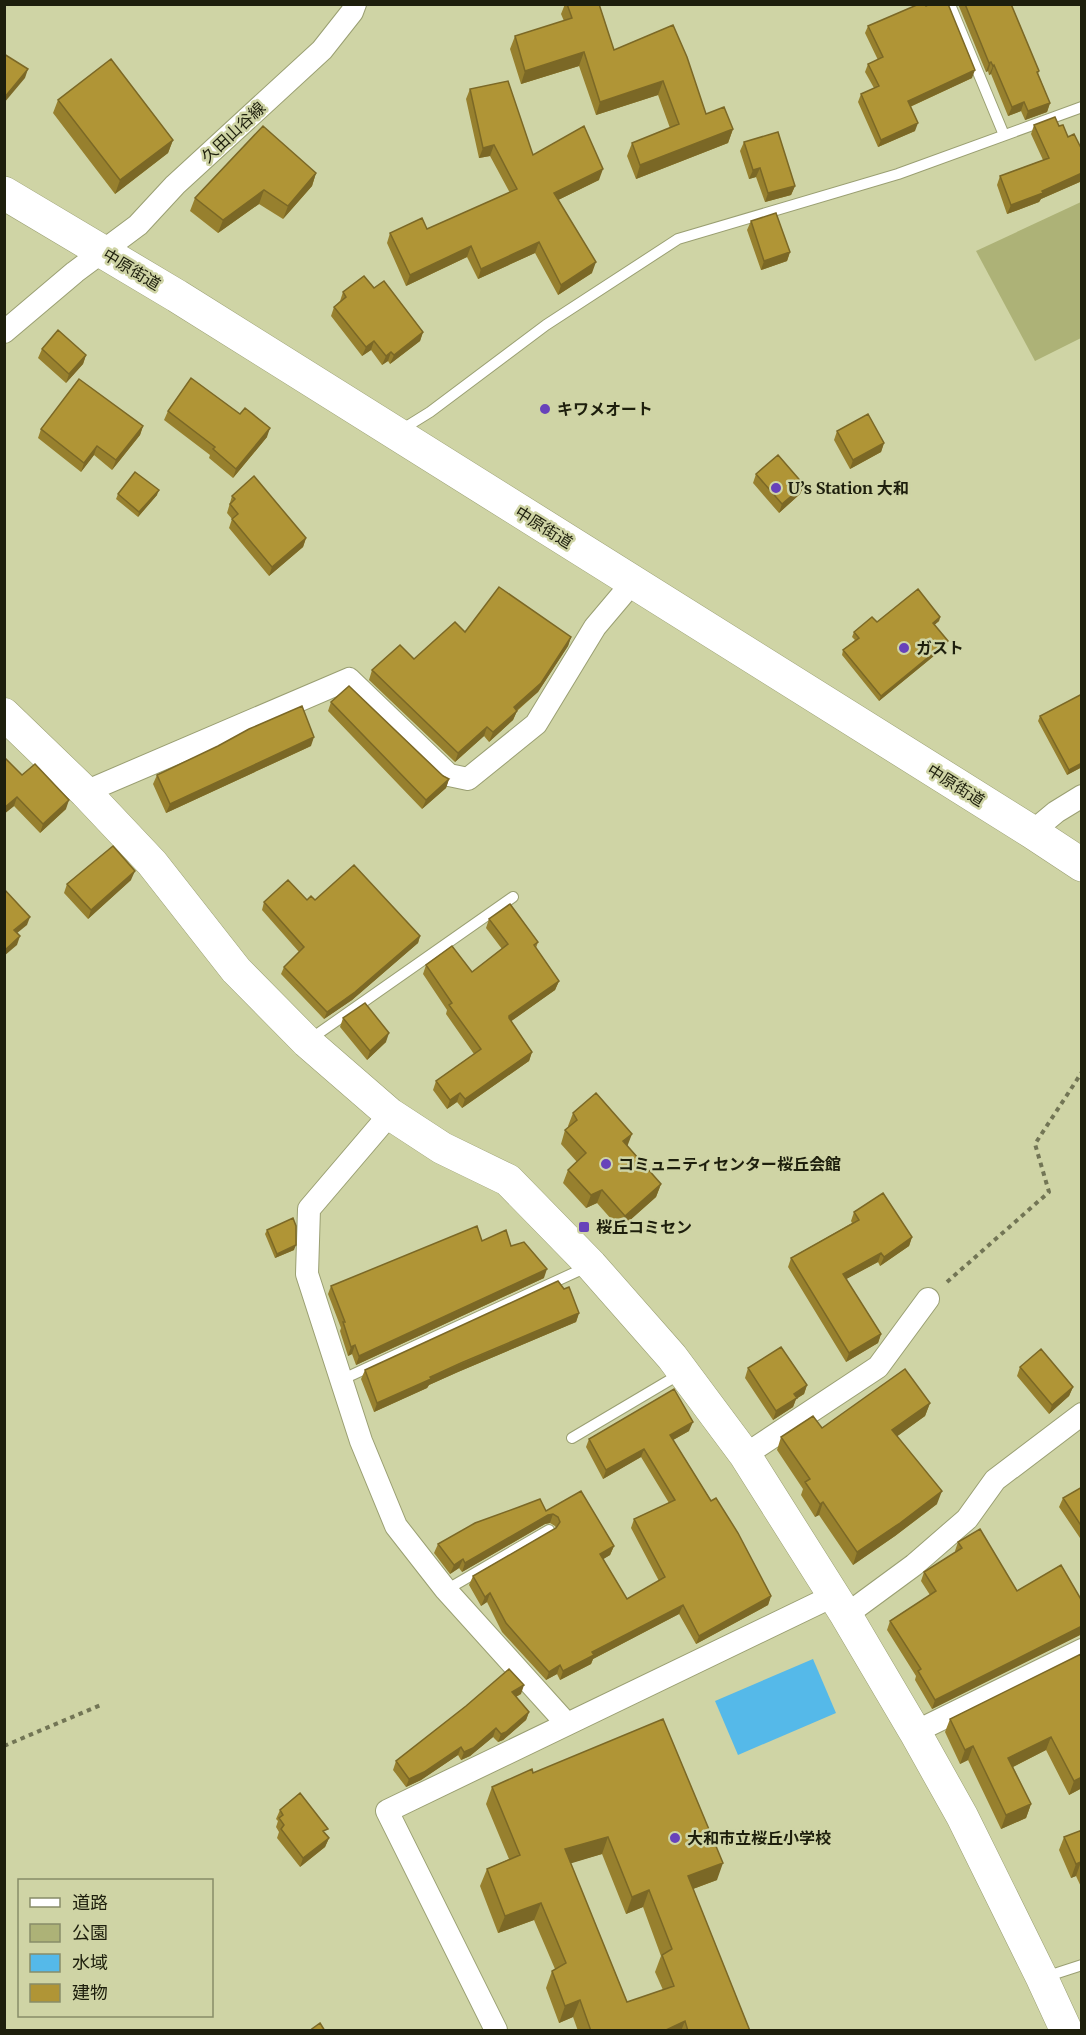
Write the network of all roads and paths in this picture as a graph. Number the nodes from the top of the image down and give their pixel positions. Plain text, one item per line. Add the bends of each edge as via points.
1 (355, 4) edge
2 (951, 7) edge
3 (1082, 107) edge
4 (1005, 135) junction
5 (4, 193) edge
6 (103, 251) junction
7 (4, 332) edge
8 (395, 434) junction
9 (631, 581) junction
10 (4, 714) edge
11 (85, 792) junction
12 (1082, 796) edge
13 (1032, 832) junction
14 (1082, 865) edge
15 (513, 897) dead end
16 (307, 1042) junction
17 (1082, 1072) edge
18 (390, 1114) junction
19 (591, 1265) junction
20 (928, 1299) joint
21 (683, 1372) junction
22 (341, 1380) junction
23 (1082, 1414) edge
24 (572, 1438) dead end
25 (745, 1455) junction
26 (549, 1530) edge
27 (446, 1590) junction
28 (839, 1606) junction
29 (1082, 1650) edge
30 (103, 1704) dead end
31 (567, 1724) junction
32 (915, 1732) junction
33 (4, 1746) edge
34 (1082, 1965) edge
35 (1042, 1978) junction
36 (496, 2031) edge
37 (1066, 2031) edge

1 - 6 street, 久田山谷線 via 322,50 175,185 138,225
2 - 4 lane
3 - 4 lane
4 - 8 lane via 898,174 678,239 546,325
5 - 6 main road, 中原街道
6 - 7 street, 久田山谷線
6 - 8 main road, 中原街道
8 - 9 main road, 中原街道
9 - 11 street via 595,627 536,724 468,778 448,775 349,679
9 - 13 main road, 中原街道
10 - 11 street
11 - 16 street via 152,863 236,970
12 - 13 street
13 - 14 main road, 中原街道
15 - 16 lane
16 - 18 street
17 - 20 path via 1035,1144 1049,1192
18 - 19 street via 442,1148 508,1180
18 - 22 street via 309,1209 307,1274
19 - 21 street
19 - 22 lane
20 - 25 street via 878,1367
21 - 24 lane
21 - 25 street
22 - 27 street via 396,1526
23 - 28 street via 995,1480 967,1519 914,1565
25 - 28 street
26 - 27 lane
27 - 31 street
28 - 31 street
28 - 32 street
29 - 32 street
30 - 33 path
31 - 36 street via 387,1811
32 - 35 street via 962,1816
34 - 35 lane
35 - 37 street

